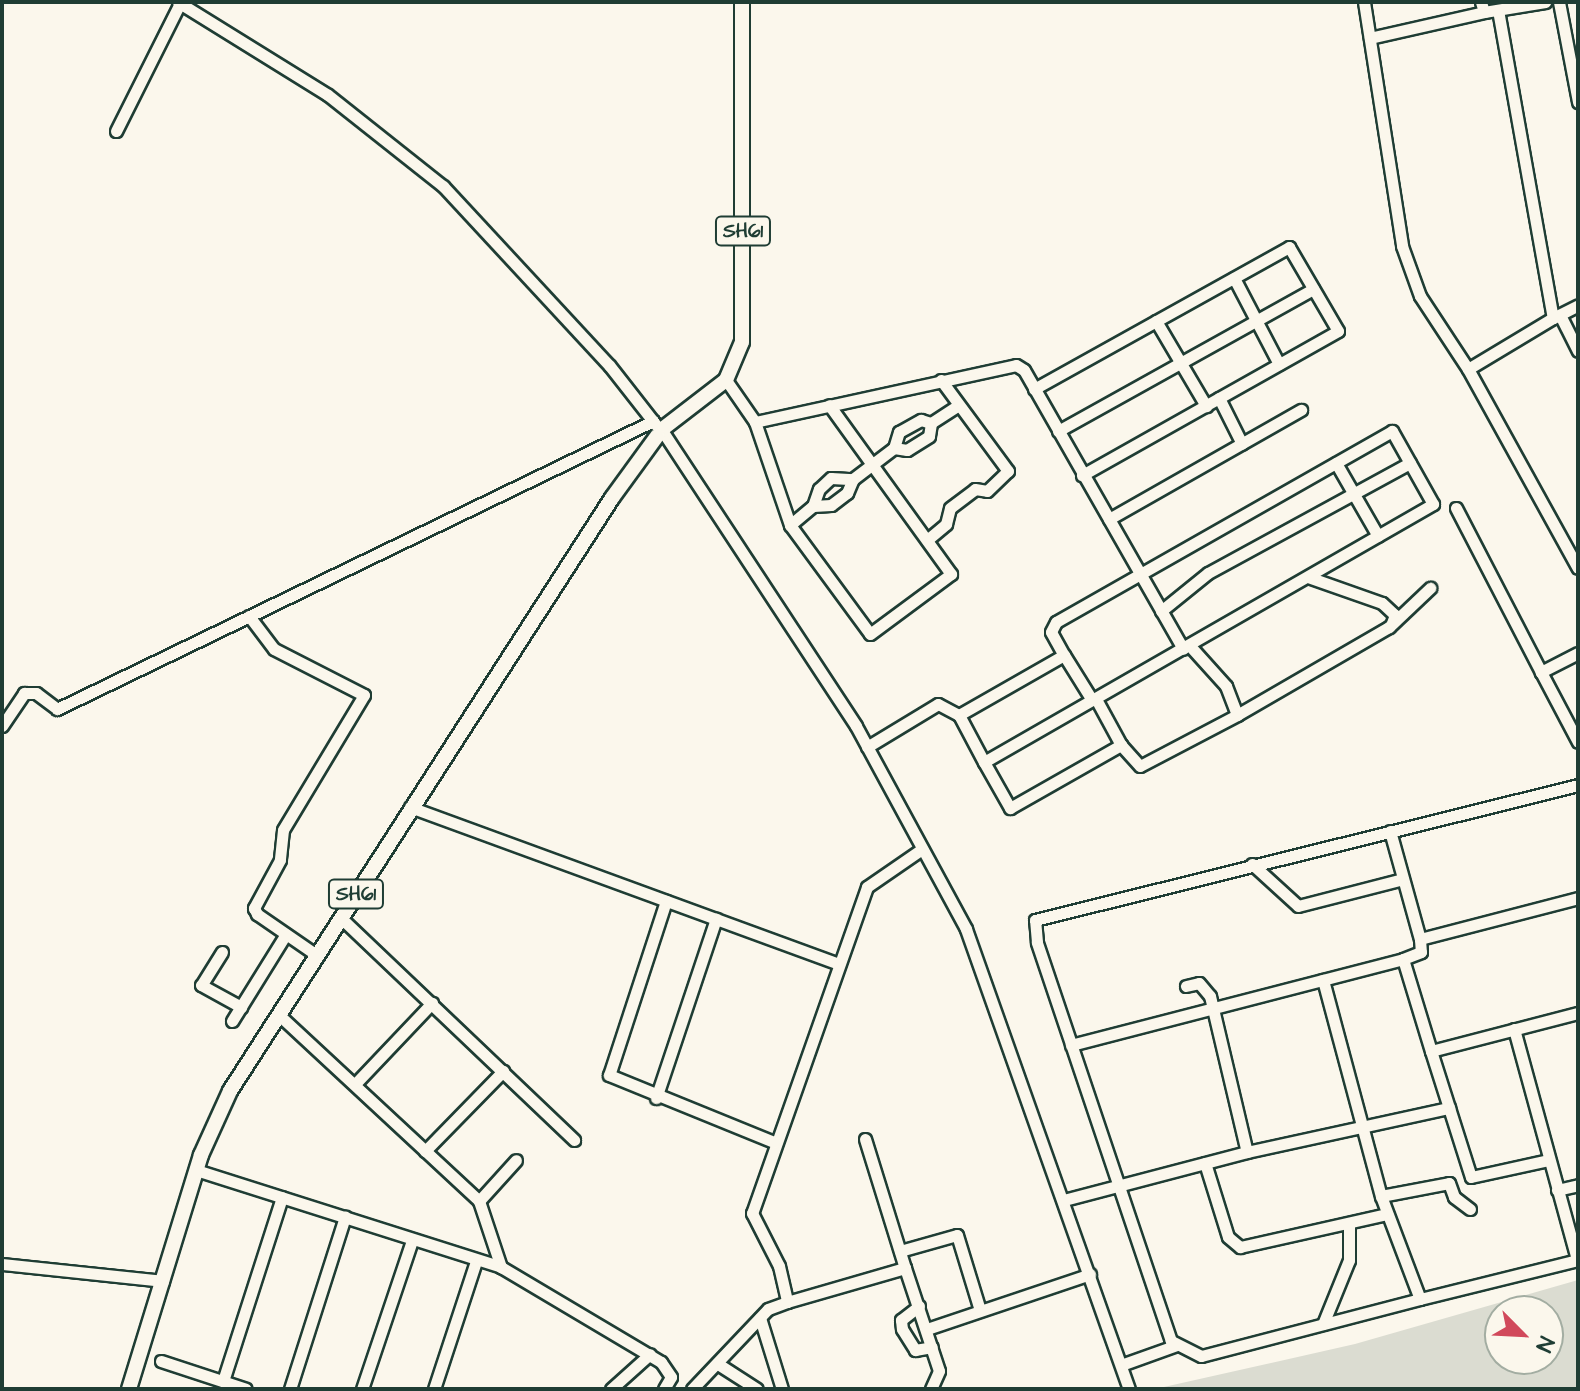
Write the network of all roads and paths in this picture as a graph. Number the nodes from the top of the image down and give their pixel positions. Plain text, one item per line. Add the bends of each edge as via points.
1 (742, 2) edge
2 (1364, 2) edge
3 (1545, 2) edge
4 (1559, 2) edge
5 (179, 3) edge
6 (1483, 7) edge
7 (1498, 10) junction
8 (1370, 38) junction
9 (1578, 102) edge
10 (116, 131) dead end
11 (1234, 278) junction
12 (1313, 289) junction
13 (1578, 305) edge
14 (1557, 316) junction
15 (1257, 320) junction
16 (1156, 321) junction
17 (1578, 351) edge
18 (1180, 363) junction
19 (1279, 364) junction
20 (1468, 369) junction
21 (726, 380) junction
22 (941, 380) junction
23 (1034, 389) junction
24 (1219, 398) junction
25 (829, 405) junction
26 (957, 406) junction
27 (1206, 406) junction
28 (1301, 410) dead end
29 (755, 422) junction
30 (931, 423) junction
31 (660, 429) junction
32 (1058, 431) junction
33 (1242, 444) junction
34 (894, 448) junction
35 (1336, 463) junction
36 (1410, 463) junction
37 (871, 464) junction
38 (1082, 475) junction
39 (853, 479) junction
40 (1355, 495) junction
41 (813, 506) junction
42 (1456, 508) dead end
43 (1109, 519) junction
44 (790, 525) junction
45 (1378, 536) junction
46 (927, 540) junction
47 (1578, 568) edge
48 (1142, 576) junction
49 (1308, 577) junction
50 (1430, 588) dead end
51 (1161, 611) junction
52 (249, 616) junction
53 (1389, 627) junction
54 (1186, 648) junction
55 (1578, 653) edge
56 (1064, 655) junction
57 (1541, 672) junction
58 (1094, 699) junction
59 (959, 715) junction
60 (1237, 715) junction
61 (2, 726) edge
62 (1578, 742) edge
63 (1121, 745) junction
64 (867, 747) junction
65 (984, 762) junction
66 (1578, 785) edge
67 (410, 807) junction
68 (1390, 831) junction
69 (922, 849) junction
70 (1252, 864) junction
71 (1403, 879) junction
72 (1578, 898) edge
73 (666, 901) junction
74 (341, 918) junction
75 (716, 919) junction
76 (286, 934) junction
77 (1420, 939) junction
78 (222, 952) dead end
79 (318, 956) junction
80 (1403, 959) junction
81 (838, 964) junction
82 (1323, 980) junction
83 (1186, 986) dead end
84 (432, 1003) junction
85 (241, 1007) junction
86 (1213, 1007) junction
87 (1578, 1013) edge
88 (279, 1015) junction
89 (232, 1021) dead end
90 (1514, 1029) junction
91 (1071, 1045) junction
92 (1431, 1051) junction
93 (503, 1071) junction
94 (355, 1084) junction
95 (656, 1098) junction
96 (1449, 1108) junction
97 (1361, 1125) junction
98 (865, 1139) dead end
99 (574, 1140) dead end
100 (774, 1142) junction
101 (425, 1151) junction
102 (1247, 1152) junction
103 (516, 1160) dead end
104 (1549, 1160) junction
105 (1205, 1163) junction
106 (196, 1170) junction
107 (1471, 1177) junction
108 (1449, 1183) junction
109 (1578, 1185) edge
110 (1119, 1186) junction
111 (1557, 1190) junction
112 (1381, 1196) junction
113 (282, 1197) junction
114 (1064, 1200) junction
115 (479, 1201) junction
116 (1470, 1209) dead end
117 (1386, 1214) junction
118 (345, 1217) junction
119 (1349, 1223) junction
120 (412, 1240) junction
121 (900, 1251) junction
122 (1578, 1260) edge
123 (476, 1261) junction
124 (2, 1264) edge
125 (501, 1267) junction
126 (905, 1268) junction
127 (1090, 1274) junction
128 (163, 1281) junction
129 (1420, 1299) junction
130 (787, 1302) junction
131 (919, 1306) junction
132 (980, 1310) junction
133 (760, 1318) junction
134 (1323, 1324) junction
135 (927, 1329) junction
136 (1177, 1345) junction
137 (932, 1347) junction
138 (650, 1354) junction
139 (161, 1361) dead end
140 (718, 1364) junction
141 (1121, 1365) junction
142 (223, 1381) junction
143 (129, 1389) edge
144 (246, 1389) edge
145 (290, 1389) edge
146 (362, 1389) edge
147 (434, 1389) edge
148 (611, 1389) edge
149 (664, 1389) edge
150 (692, 1389) edge
151 (757, 1389) edge
152 (782, 1389) edge
153 (931, 1389) edge
154 (1129, 1389) edge

1 - 21 main road, SH61 via 744,316 742,342
2 - 8 street
3 - 7 street
4 - 9 street
5 - 10 street
5 - 31 street via 328,95 422,167 502,247
6 - 7 street
6 - 8 street
7 - 14 street
8 - 20 street via 1411,274
11 - 12 street via 1289,247
11 - 15 street
11 - 16 street
12 - 15 street
12 - 19 street via 1338,331
13 - 14 street
14 - 17 street
14 - 20 street
15 - 18 street
15 - 19 street
16 - 18 street
16 - 23 street
18 - 27 street
18 - 32 street
19 - 24 street
20 - 47 street
21 - 29 street
21 - 31 main road, SH61
22 - 23 street via 1016,365
22 - 25 street
22 - 26 street
23 - 32 street
24 - 27 street
24 - 33 street
25 - 29 street
25 - 37 street
26 - 30 street
26 - 46 street via 1008,471 987,491 975,489 950,508 946,524
27 - 38 street
28 - 33 street
29 - 44 street
30 - 34 street via 921,420 899,432
30 - 34 street via 929,436 907,450
31 - 52 street
31 - 64 street
31 - 67 main road, SH61
32 - 38 street
33 - 43 street
34 - 37 street
35 - 36 street via 1392,431
35 - 40 street
35 - 48 street
36 - 40 street
36 - 45 street via 1433,504
37 - 39 street
37 - 46 street
38 - 43 street
39 - 41 street via 847,493 831,505
39 - 41 street via 831,478 819,489
40 - 45 street
40 - 51 street via 1208,573
41 - 44 street
42 - 57 street
43 - 48 street
44 - 46 street via 870,634 951,574
45 - 49 street
48 - 51 street
48 - 56 street via 1056,622 1051,632
49 - 53 street via 1382,603 1395,615
49 - 54 street
50 - 53 street
51 - 54 street
52 - 61 street via 57,709 36,693 24,693
52 - 76 street via 274,649 364,695 283,830 280,860 254,908
53 - 60 street
54 - 58 street
54 - 60 street via 1226,686
55 - 57 street
56 - 58 street
56 - 59 street
57 - 62 street
58 - 63 street
58 - 65 street
59 - 64 street via 945,705 929,705
59 - 65 street
60 - 63 street via 1145,766 1135,764
63 - 65 street via 1010,808
64 - 69 street
66 - 68 street
67 - 73 street
67 - 74 main road, SH61
68 - 70 street
68 - 71 street
69 - 81 street via 867,887
69 - 114 street via 966,929
70 - 71 street via 1298,906
70 - 91 street via 1035,920
71 - 77 street
72 - 77 street
73 - 75 street
73 - 95 street via 609,1075
74 - 79 main road, SH61
74 - 84 street
75 - 81 street
75 - 95 street
76 - 79 street
76 - 85 street
77 - 80 street via 1421,952
78 - 85 street via 201,985
79 - 88 main road, SH61
80 - 82 street
80 - 92 street
81 - 100 street
82 - 86 street
82 - 97 street
83 - 86 street via 1202,985
84 - 93 street
84 - 94 street
85 - 89 street
86 - 91 street
86 - 102 street
87 - 90 street
88 - 94 street
88 - 106 main road, SH61 via 230,1091
90 - 92 street
90 - 104 street
91 - 110 street
92 - 96 street
93 - 99 street
93 - 101 street
94 - 101 street
95 - 100 street
96 - 97 street
96 - 107 street
97 - 102 street
97 - 112 street
98 - 121 street
100 - 130 street via 752,1213 779,1266
101 - 115 street
102 - 105 street
103 - 115 street
104 - 107 street
104 - 111 street
105 - 110 street
105 - 119 street via 1228,1237 1240,1247
106 - 113 street
106 - 128 main road, SH61
107 - 108 street
108 - 112 street
108 - 116 street via 1454,1197
109 - 111 street
110 - 114 street
110 - 136 street via 1168,1335
111 - 122 street
112 - 117 street
113 - 118 street
113 - 142 street
114 - 127 street
115 - 125 street
117 - 119 street
117 - 129 street
118 - 120 street
118 - 145 street
119 - 134 street via 1349,1260
120 - 123 street
120 - 146 street
121 - 126 street
121 - 132 street via 957,1235
122 - 129 street
123 - 125 street
123 - 147 street
124 - 128 street
125 - 138 street
126 - 130 street
126 - 131 street
127 - 132 street
127 - 141 street
128 - 143 main road, SH61
129 - 134 street
130 - 133 street
131 - 135 street
131 - 137 street via 901,1320 902,1329 915,1350
132 - 135 street
133 - 140 street
133 - 152 street
134 - 136 street via 1201,1356
135 - 137 street
136 - 141 street
137 - 153 street via 939,1371
138 - 148 street
138 - 149 street via 670,1371
139 - 142 street
140 - 150 street
140 - 151 street
141 - 154 street
142 - 144 street

